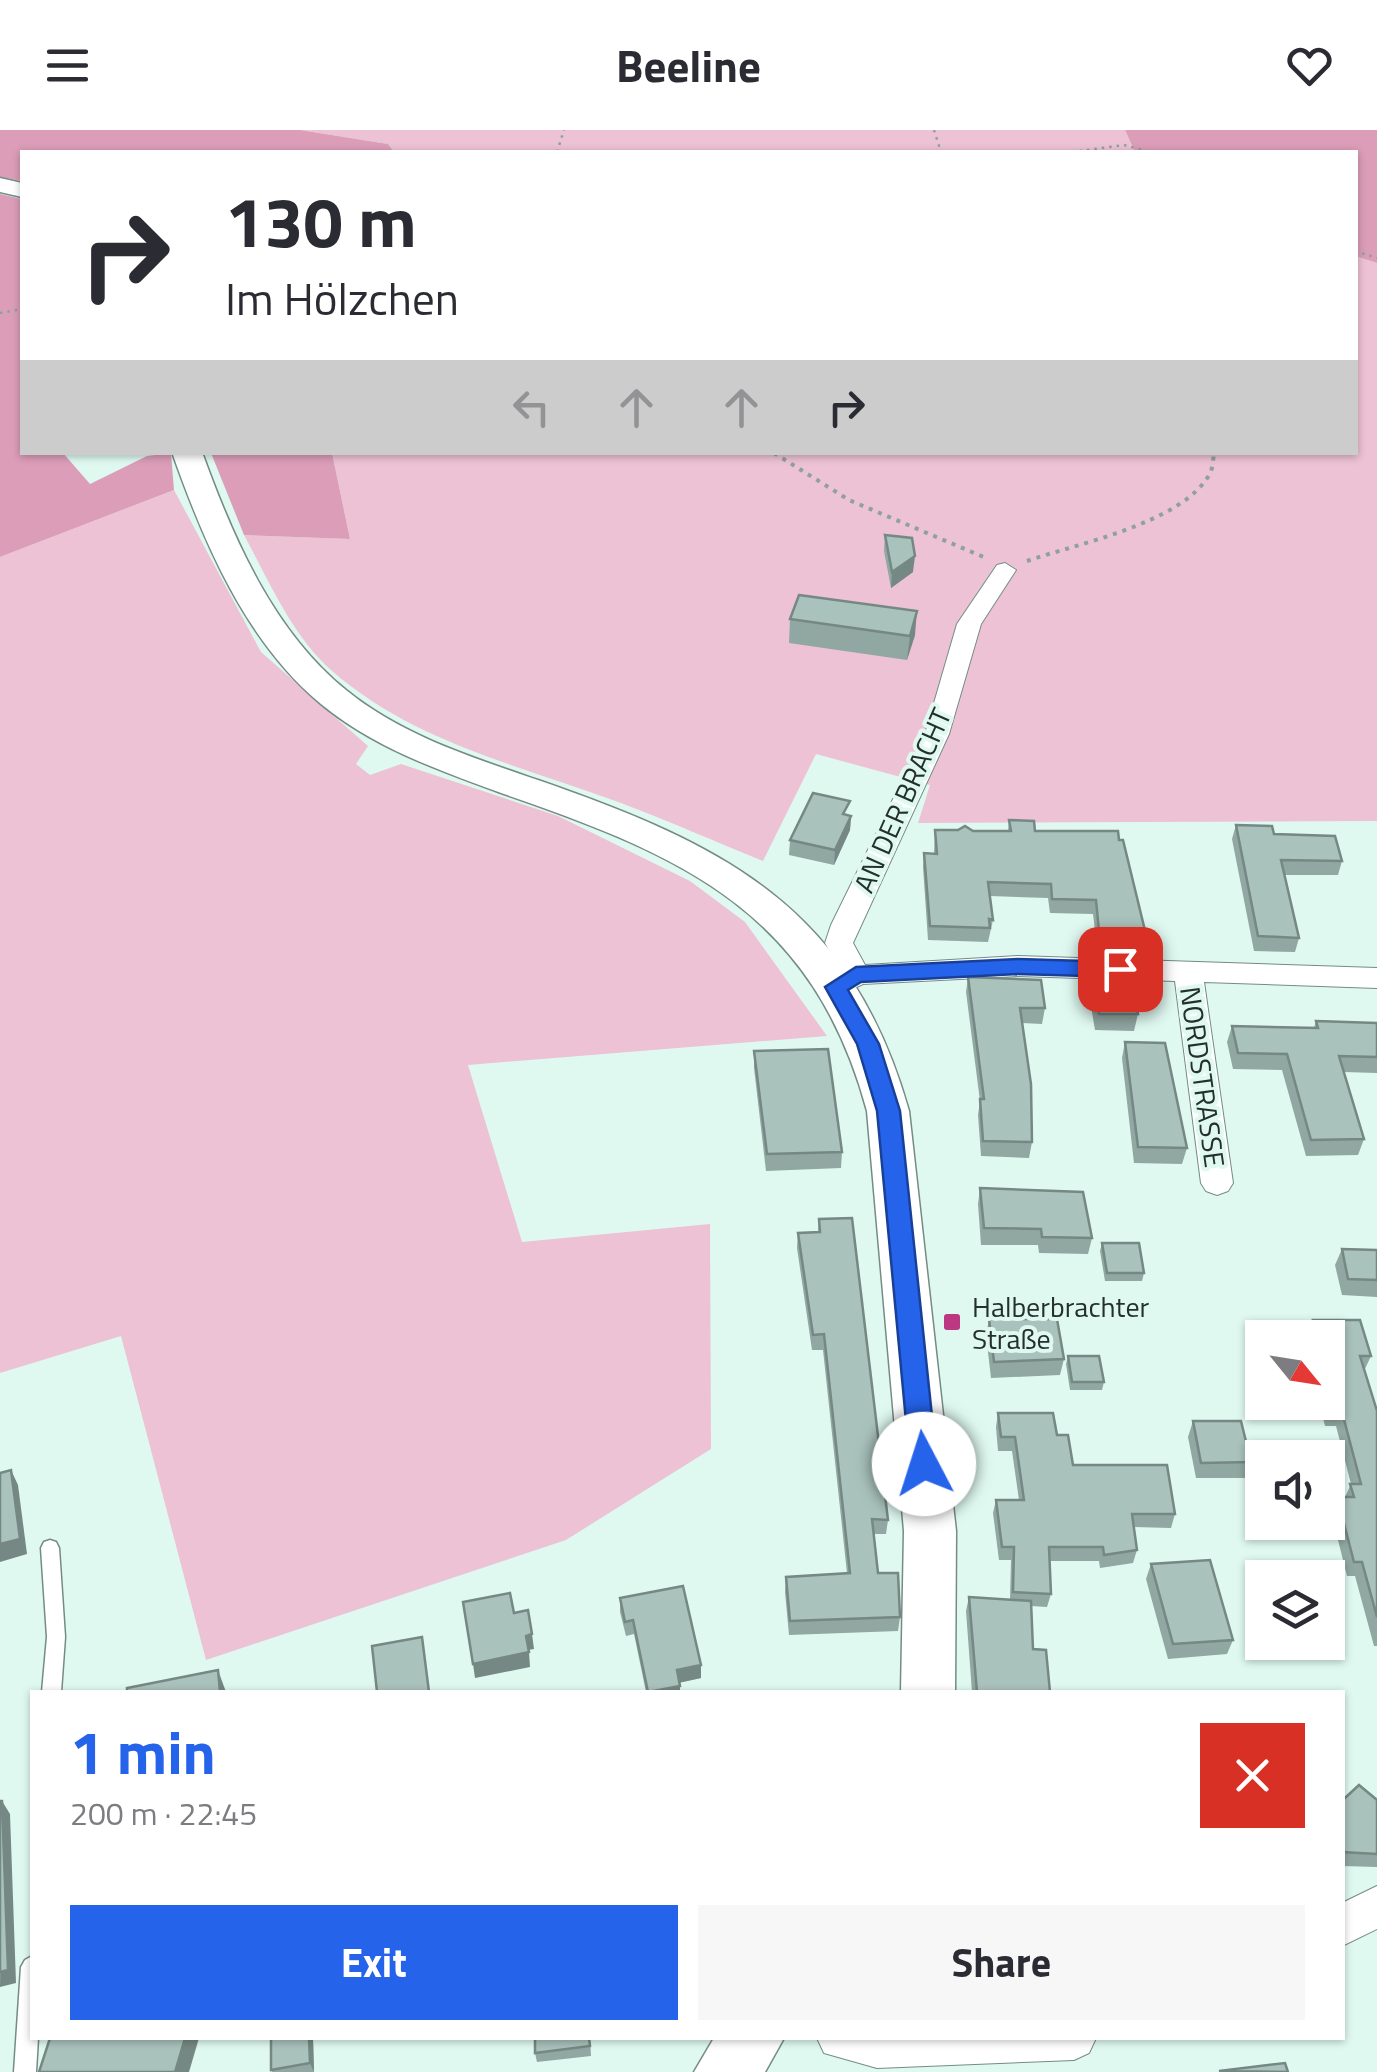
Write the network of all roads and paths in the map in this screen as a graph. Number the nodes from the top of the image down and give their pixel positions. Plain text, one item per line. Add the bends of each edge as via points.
1 (1087, 150) edge
2 (1143, 150) edge
3 (188, 455) edge
4 (778, 455) edge
5 (1214, 455) edge
6 (1005, 570) junction
7 (1188, 971) junction
8 (1377, 978) edge
9 (846, 981) junction
10 (1217, 1183) dead end
11 (50, 1548) dead end
12 (52, 1690) edge
13 (928, 1690) edge
14 (1377, 1907) edge
15 (1345, 1923) edge
16 (30, 1997) edge
17 (751, 2040) edge
18 (850, 2040) edge
19 (1025, 2040) edge
20 (25, 2072) edge
21 (725, 2072) edge

1 - 2 path
3 - 9 main road via 226,548 274,632 330,694 380,729 449,762 682,850 741,890
4 - 6 path via 863,508
5 - 6 path via 1214,473 1196,496
6 - 9 street, AN DER BRACHT via 969,624 937,734 845,926 839,943
7 - 8 street
7 - 9 street via 1018,966
7 - 10 street, NORDSTRASSE
9 - 13 main road via 888,1111 930,1531
11 - 12 lane
14 - 15 street
16 - 20 lane
17 - 21 main road
18 - 19 street via 878,2046

